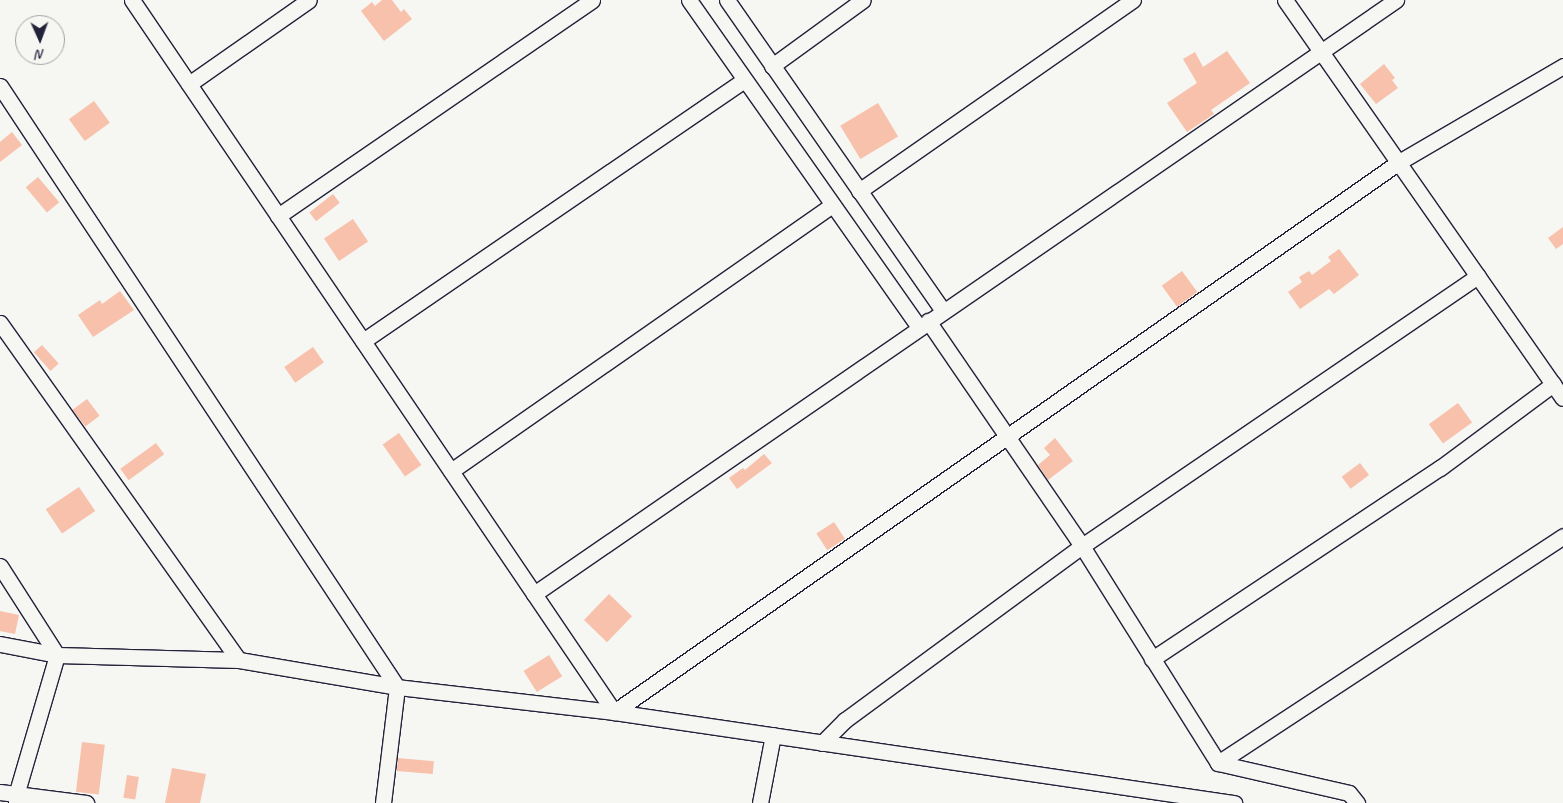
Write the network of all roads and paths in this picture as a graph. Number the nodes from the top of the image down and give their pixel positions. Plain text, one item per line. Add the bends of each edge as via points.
1 (132, 0) edge
2 (309, 0) edge
3 (592, 0) edge
4 (689, 0) edge
5 (727, 0) edge
6 (863, 0) edge
7 (1133, 0) edge
8 (1285, 0) edge
9 (1396, 0) edge
10 (1321, 52) junction
11 (772, 66) junction
12 (1563, 66) edge
13 (744, 80) junction
14 (189, 84) junction
15 (0, 86) edge
16 (1399, 162) junction
17 (859, 191) junction
18 (832, 205) junction
19 (278, 216) junction
20 (1478, 276) junction
21 (942, 311) junction
22 (0, 323) edge
23 (924, 324) junction
24 (363, 341) junction
25 (1553, 384) junction
26 (1563, 398) edge
27 (1006, 438) junction
28 (450, 471) junction
29 (1563, 536) edge
30 (1082, 546) junction
31 (0, 566) edge
32 (534, 594) junction
33 (0, 644) edge
34 (57, 655) junction
35 (1152, 659) junction
36 (239, 660) junction
37 (397, 687) junction
38 (614, 712) junction
39 (773, 736) junction
40 (822, 743) junction
41 (1218, 763) junction
42 (0, 792) edge
43 (16, 799) edge
44 (86, 803) edge
45 (383, 803) edge
46 (760, 803) edge
47 (1234, 803) edge
48 (1357, 803) edge

1 - 14 street
2 - 14 street
3 - 19 street
4 - 13 street
5 - 11 street
6 - 11 street
7 - 17 street
8 - 10 street
9 - 10 street
10 - 16 street
10 - 21 street
11 - 17 street
12 - 16 street
13 - 18 street
13 - 24 street
14 - 19 street
15 - 37 street
16 - 20 street
16 - 27 street
17 - 21 street
18 - 23 street
18 - 28 street
19 - 24 street
20 - 25 street
20 - 30 street
21 - 23 street
22 - 36 street
23 - 27 street
23 - 32 street
24 - 28 street
25 - 26 street
25 - 35 street via 1440,468
27 - 30 street
27 - 38 street
28 - 32 street
29 - 41 street
30 - 35 street
30 - 40 street via 845,720
31 - 34 street
32 - 38 street
33 - 34 street
34 - 36 street
34 - 43 street
35 - 41 street
36 - 37 street
37 - 38 street
37 - 45 street
38 - 39 street
39 - 40 street
39 - 46 street
40 - 47 street
41 - 48 street via 1349,793
42 - 43 street
43 - 44 street

